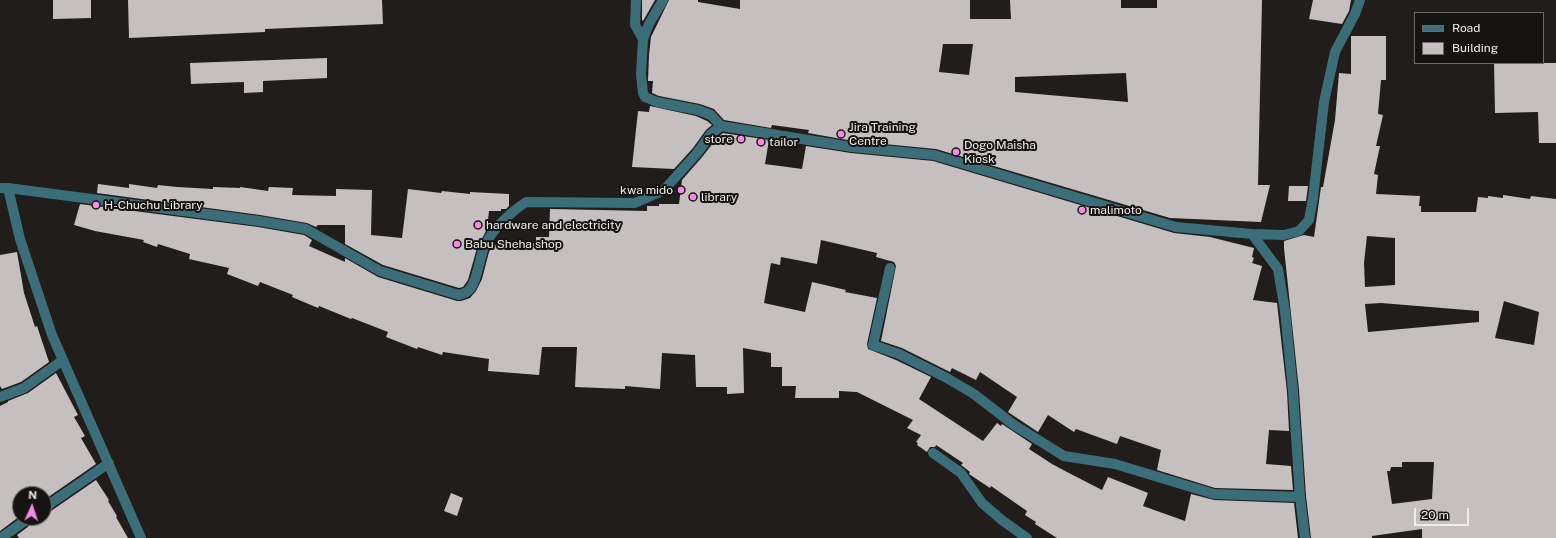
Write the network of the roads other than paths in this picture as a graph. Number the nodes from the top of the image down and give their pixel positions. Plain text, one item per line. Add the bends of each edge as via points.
1 (636, 0) edge
2 (664, 0) edge
3 (1360, 0) edge
4 (643, 39) junction
5 (721, 126) junction
6 (4, 188) edge
7 (1252, 234) junction
8 (890, 268) dead end
9 (63, 360) junction
10 (0, 397) edge
11 (933, 453) dead end
12 (109, 463) junction
13 (1300, 498) junction
14 (52, 502) edge
15 (18, 526) edge
16 (1, 538) edge
17 (141, 538) edge
18 (1027, 538) edge
19 (1305, 538) edge

1 - 4 street via 635,25
2 - 4 street
3 - 7 street via 1333,59 1324,102 1309,220 1299,230 1284,235
4 - 5 street via 641,74 645,97 698,110 711,115
5 - 6 street via 711,134 664,190 635,203 526,202 498,226 485,245 473,284 468,292 459,296 380,271 306,230 259,221
5 - 7 street via 852,147 934,155 1176,226
6 - 9 street via 52,335
7 - 13 street via 1278,269 1293,391
8 - 13 street via 872,345 899,354 945,377 1064,456 1115,464 1214,494
9 - 10 street via 24,388
9 - 12 street
11 - 18 street via 961,473 982,503
12 - 14 street
12 - 17 street
13 - 19 street
15 - 16 street

